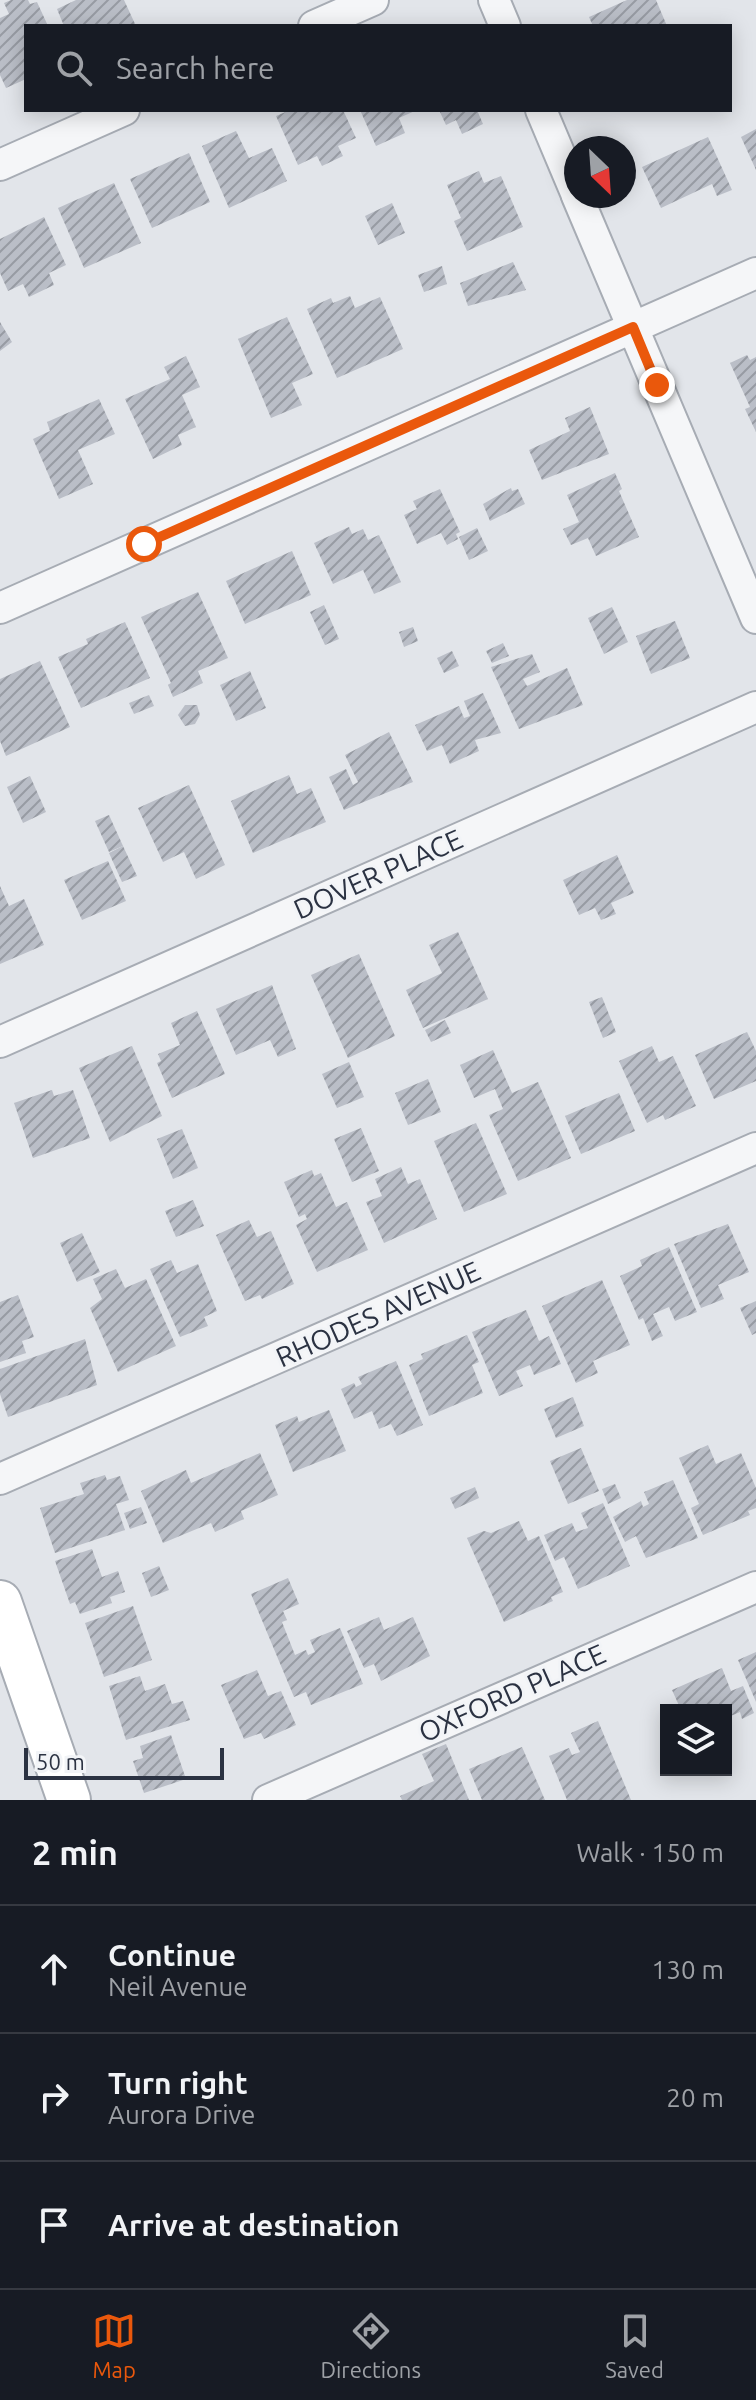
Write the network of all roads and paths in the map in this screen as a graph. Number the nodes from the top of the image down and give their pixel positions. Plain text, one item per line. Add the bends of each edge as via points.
1 (373, 0) edge
2 (494, 0) edge
3 (319, 24) edge
4 (504, 24) edge
5 (119, 112) edge
6 (542, 112) edge
7 (0, 165) edge
8 (564, 166) edge
9 (582, 208) edge
10 (756, 273) edge
11 (633, 327) junction
12 (0, 608) edge
13 (756, 618) edge
14 (756, 707) edge
15 (0, 1042) edge
16 (756, 1148) edge
17 (0, 1479) edge
18 (756, 1587) edge
19 (0, 1602) edge
20 (69, 1800) edge
21 (268, 1800) edge

1 - 3 street
2 - 4 street
5 - 7 street
6 - 8 street
9 - 11 street
10 - 11 street
11 - 12 street
11 - 13 street
14 - 15 street, DOVER PLACE
16 - 17 street, RHODES AVENUE
18 - 21 street, OXFORD PLACE
19 - 20 street

